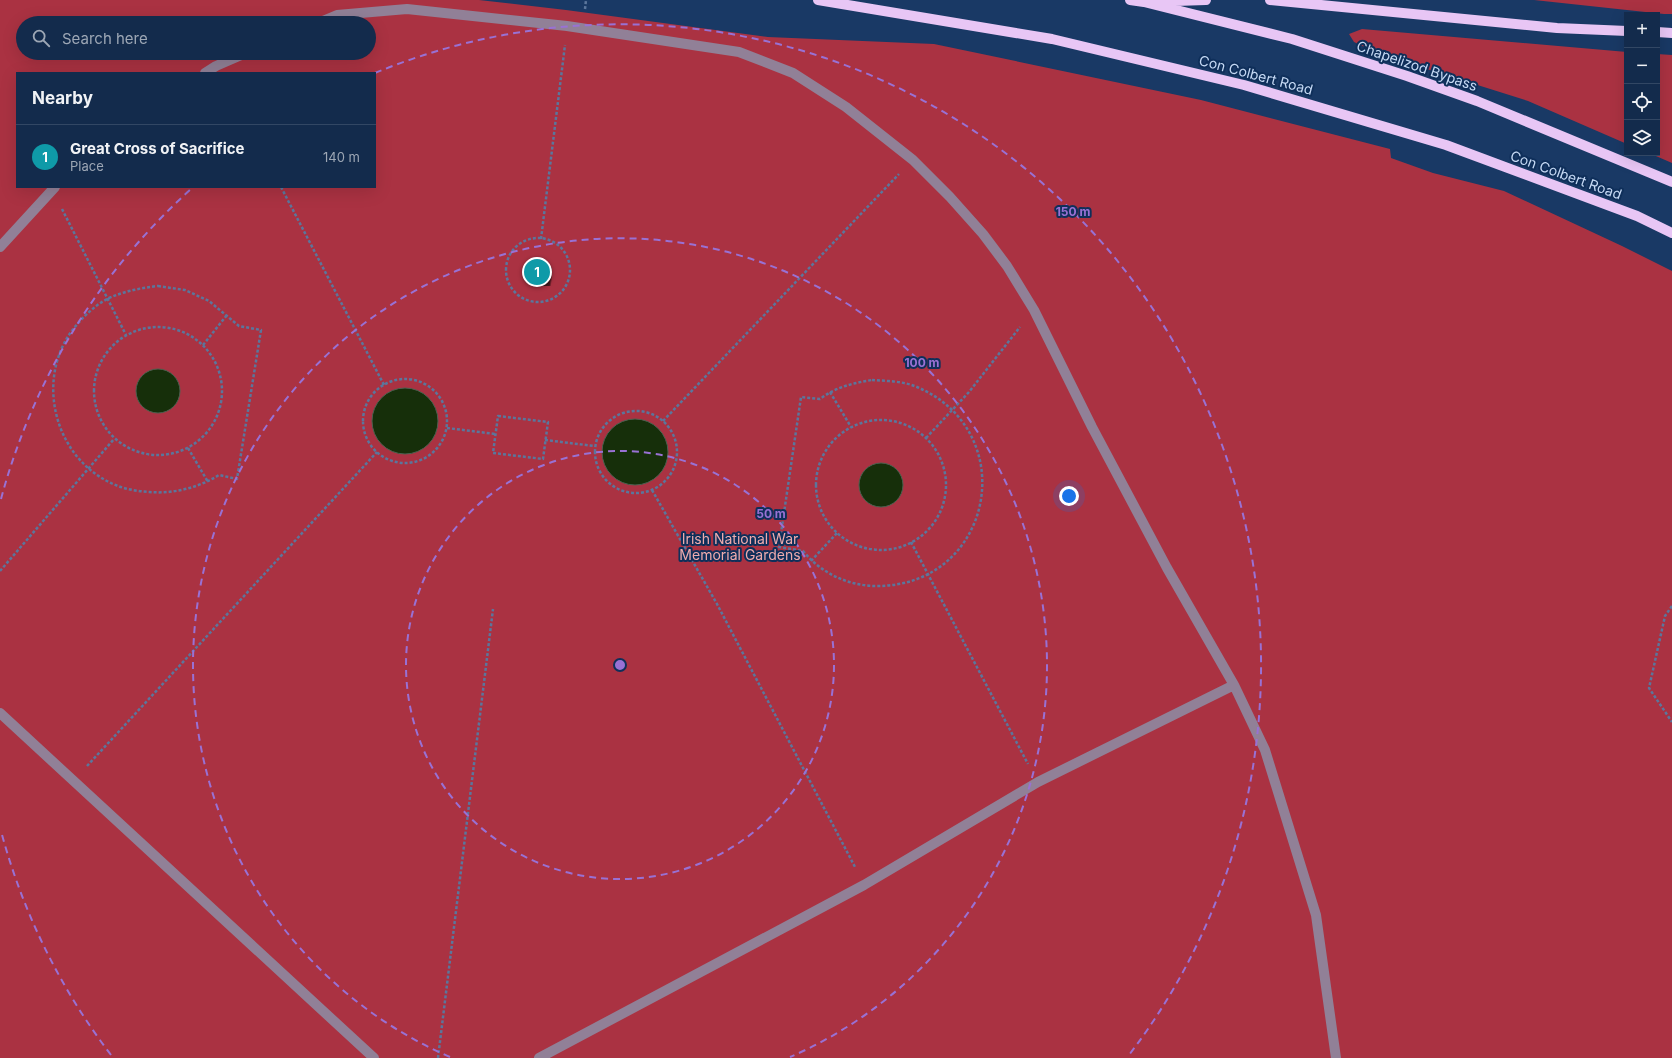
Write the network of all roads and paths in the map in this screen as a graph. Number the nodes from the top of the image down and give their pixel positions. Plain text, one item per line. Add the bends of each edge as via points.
1 (818, 0) edge
2 (1130, 0) edge
3 (1206, 0) edge
4 (1270, 0) edge
5 (1144, 2) junction
6 (335, 16) edge
7 (567, 26) junction
8 (1624, 31) edge
9 (1660, 32) edge
10 (1672, 33) edge
11 (230, 60) edge
12 (207, 72) edge
13 (913, 160) junction
14 (1672, 182) edge
15 (54, 188) edge
16 (282, 188) edge
17 (1672, 233) edge
18 (541, 239) junction
19 (0, 247) edge
20 (107, 299) junction
21 (1034, 310) junction
22 (227, 315) junction
23 (126, 335) junction
24 (203, 345) junction
25 (384, 385) junction
26 (830, 392) junction
27 (952, 410) junction
28 (663, 421) junction
29 (851, 426) junction
30 (447, 428) junction
31 (495, 434) junction
32 (926, 438) junction
33 (114, 439) junction
34 (545, 440) junction
35 (594, 446) junction
36 (188, 448) junction
37 (377, 452) junction
38 (88, 468) junction
39 (208, 482) junction
40 (652, 490) junction
41 (837, 533) junction
42 (911, 542) junction
43 (811, 561) junction
44 (0, 571) edge
45 (928, 574) junction
46 (1672, 606) edge
47 (493, 609) dead end
48 (1234, 685) junction
49 (0, 713) edge
50 (1672, 722) edge
51 (74, 781) junction
52 (1038, 782) junction
53 (864, 885) junction
54 (374, 1058) edge
55 (438, 1058) edge
56 (539, 1058) edge
57 (1336, 1058) edge

1 - 17 main road, Con Colbert Road via 1052,39 1244,85 1446,145 1637,216
2 - 5 main road
3 - 5 main road
4 - 8 main road via 1557,28
5 - 14 main road, Chapelizod Bypass via 1292,39 1407,76 1477,101
6 - 7 lane via 407,9
7 - 13 lane via 739,52 793,73 846,107
7 - 18 path
9 - 10 main road
11 - 12 lane
13 - 21 lane via 982,234 1007,266
13 - 28 path
15 - 19 lane
15 - 20 path
16 - 25 path
18 - 18 path via 559,247 566,255 569,275 560,293 547,300 532,302 514,292 508,282 507,261 512,251 520,244 530,239
20 - 22 path via 132,289 158,286 185,290 209,301
20 - 23 path
20 - 38 path via 84,315 66,338 56,364 52,392 57,421 70,447
21 - 27 path
21 - 48 lane via 1167,568
22 - 24 path
22 - 39 path via 239,326 261,330 237,479 218,475
23 - 24 path via 158,326 175,328
23 - 33 path via 104,355 93,383 97,414
24 - 36 path via 214,359 221,375 223,392 213,425 202,438
25 - 30 path via 395,380 407,379 429,387 444,405
25 - 37 path via 368,401 364,411 365,433 369,444
26 - 27 path via 850,384 872,380 894,381 916,386 935,396
26 - 29 path
26 - 43 path via 820,400 802,397 779,547 803,551
27 - 32 path
27 - 45 path via 965,425 974,442 983,479 982,499 969,535 944,564
28 - 35 path via 644,411 621,413 603,426
28 - 40 path via 676,441 677,453 670,476
29 - 32 path via 873,420 896,421 917,430
29 - 41 path via 828,447 816,476 818,501 822,513
30 - 31 path
30 - 37 path via 438,448 419,461 397,462 386,459
31 - 34 path via 498,416 519,418 548,422
31 - 34 path via 493,453 543,459
32 - 42 path via 943,466 944,499 936,520
33 - 36 path via 130,450 150,456 169,455
33 - 38 path
34 - 35 path
35 - 40 path via 595,461 600,475 610,485 623,492 638,494
36 - 39 path
37 - 51 path
38 - 39 path via 110,483 136,491 162,494
38 - 44 path
40 - 53 path via 717,604
41 - 42 path via 856,544 878,550
41 - 43 path
42 - 45 path
43 - 45 path via 828,573 848,582 868,586 889,586 909,582
45 - 52 path
46 - 50 path via 1665,616 1649,688
47 - 55 path
48 - 52 lane
48 - 57 lane via 1265,750 1316,915
49 - 51 lane
51 - 54 lane
52 - 53 lane
53 - 56 lane

